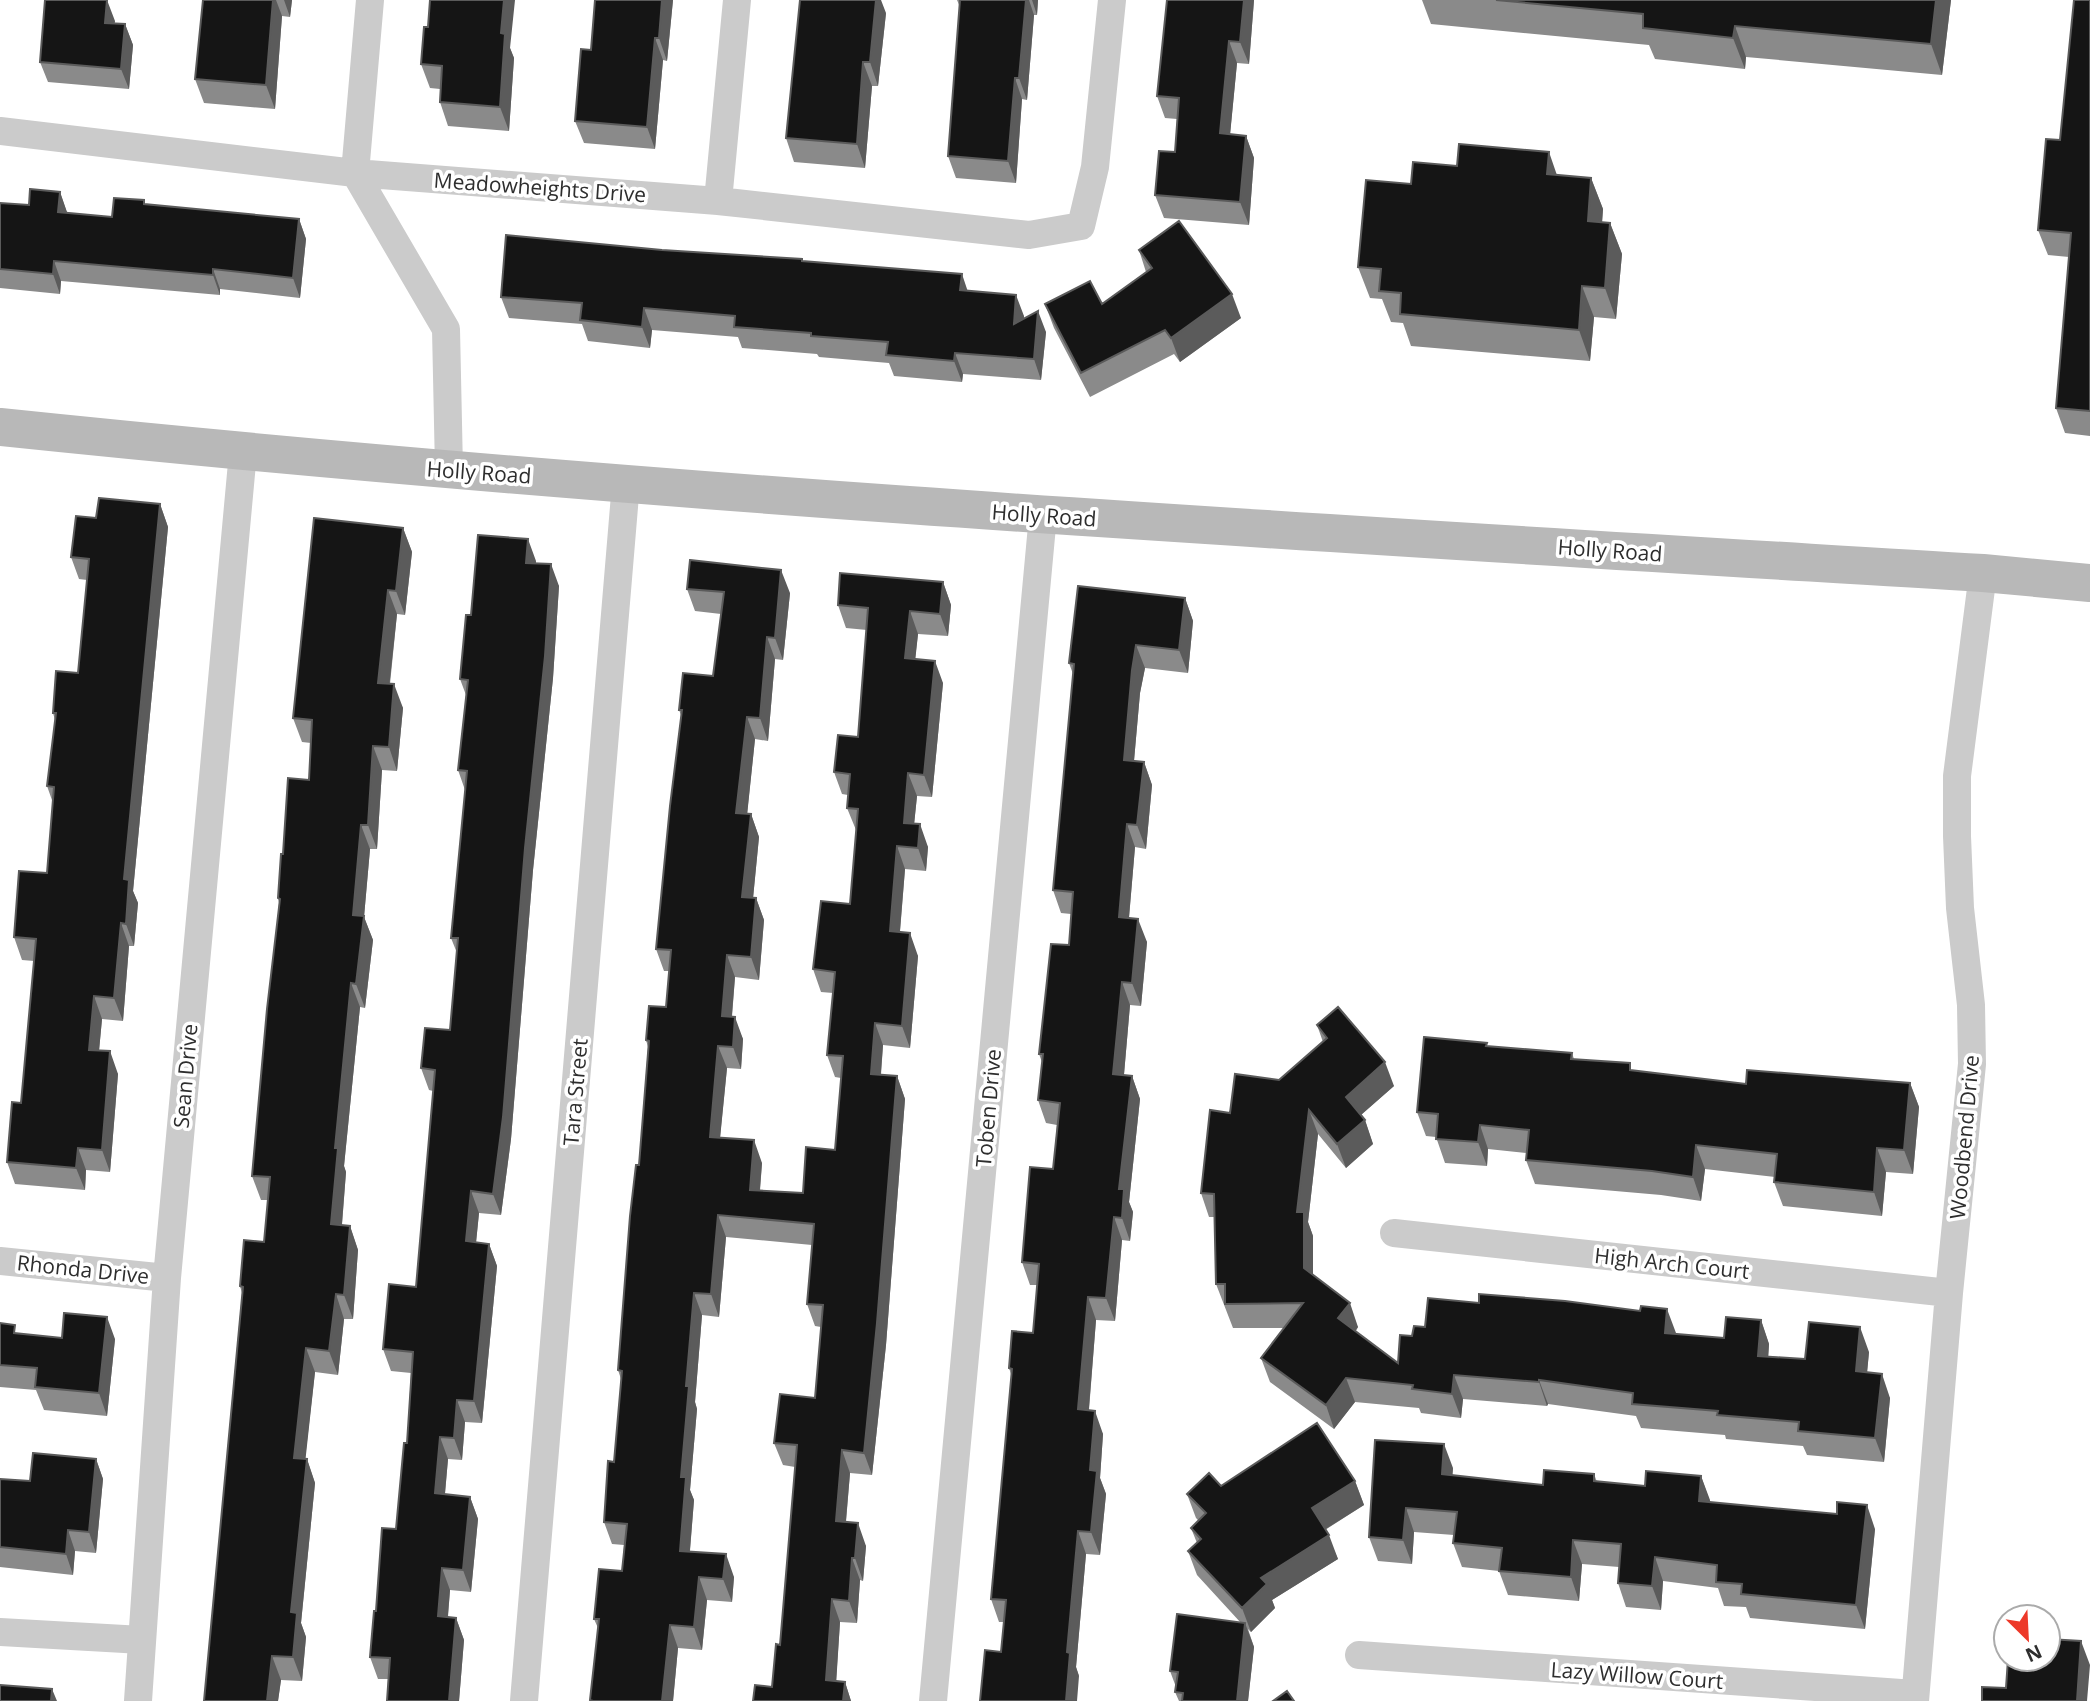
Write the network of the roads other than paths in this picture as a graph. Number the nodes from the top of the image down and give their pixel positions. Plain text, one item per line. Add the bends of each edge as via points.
1 (370, 0) edge
2 (737, 0) edge
3 (1112, 0) edge
4 (0, 131) edge
5 (355, 173) junction
6 (718, 201) junction
7 (0, 427) edge
8 (243, 452) junction
9 (449, 470) junction
10 (626, 483) junction
11 (1042, 515) junction
12 (1983, 573) junction
13 (2090, 583) edge
14 (1394, 1233) dead end
15 (0, 1261) edge
16 (167, 1278) junction
17 (1950, 1293) junction
18 (0, 1632) edge
19 (142, 1640) junction
20 (1359, 1655) dead end
21 (1915, 1698) edge
22 (138, 1701) edge
23 (524, 1701) edge
24 (933, 1701) edge

1 - 5 street
2 - 6 street
3 - 6 street, Meadowheights Drive via 1095,167 1081,226 1029,235
4 - 5 street, Meadowheights Drive
5 - 6 street, Meadowheights Drive
5 - 9 street via 446,330
7 - 8 main road, Holly Road
8 - 9 main road, Holly Road
8 - 16 street, Sean Drive
9 - 10 main road, Holly Road
10 - 11 main road, Holly Road
10 - 23 street, Tara Street
11 - 12 main road, Holly Road
11 - 24 street, Toben Drive
12 - 13 main road, Holly Road
12 - 17 street, Woodbend Drive via 1957,776 1959,884 1972,1064
14 - 17 street, High Arch Court
15 - 16 street, Rhonda Drive
16 - 19 street, Sean Drive
17 - 21 street, Woodbend Drive
18 - 19 street
19 - 22 street, Sean Drive
20 - 21 street, Lazy Willow Court

